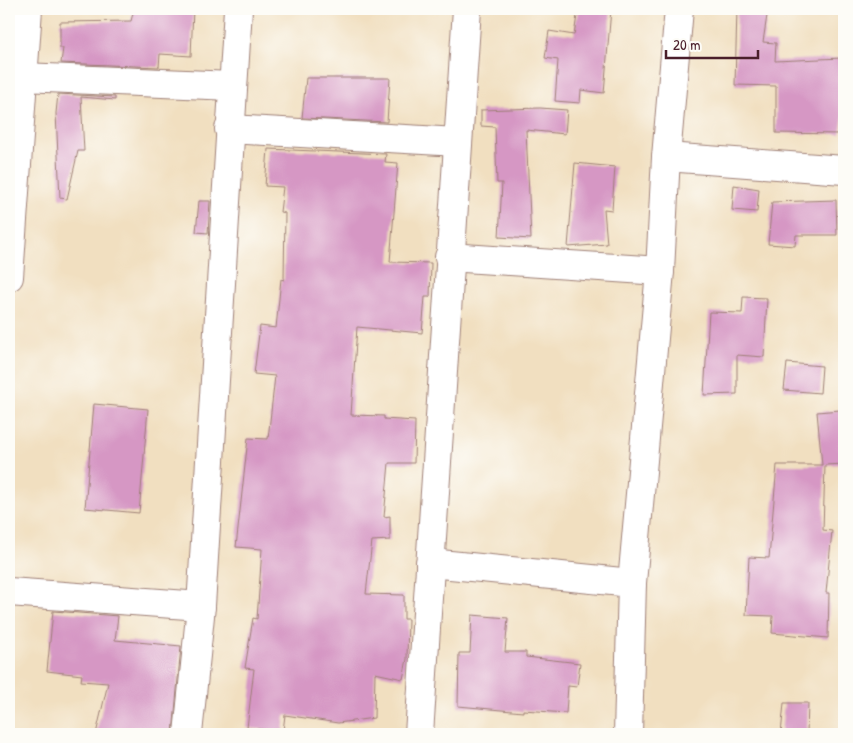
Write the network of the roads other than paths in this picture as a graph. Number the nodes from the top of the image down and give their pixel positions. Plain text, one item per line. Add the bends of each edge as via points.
1 (28, 9) edge
2 (238, 9) edge
3 (467, 9) edge
4 (679, 9) edge
5 (23, 77) junction
6 (232, 86) junction
7 (14, 123) edge
8 (230, 129) junction
9 (458, 142) junction
10 (666, 157) junction
11 (844, 170) edge
12 (449, 257) junction
13 (660, 271) junction
14 (9, 277) edge
15 (430, 563) junction
16 (632, 583) junction
17 (9, 592) edge
18 (201, 606) junction
19 (188, 734) edge
20 (419, 734) edge
21 (628, 734) edge

1 - 5 street
2 - 6 street
3 - 9 street
4 - 10 street
5 - 6 street
5 - 7 street
6 - 8 street
7 - 14 street
8 - 9 street
8 - 18 street
9 - 12 street
10 - 11 street
10 - 13 street
12 - 13 street
12 - 15 street
13 - 16 street
15 - 16 street
15 - 20 street
16 - 21 street
17 - 18 street
18 - 19 street

